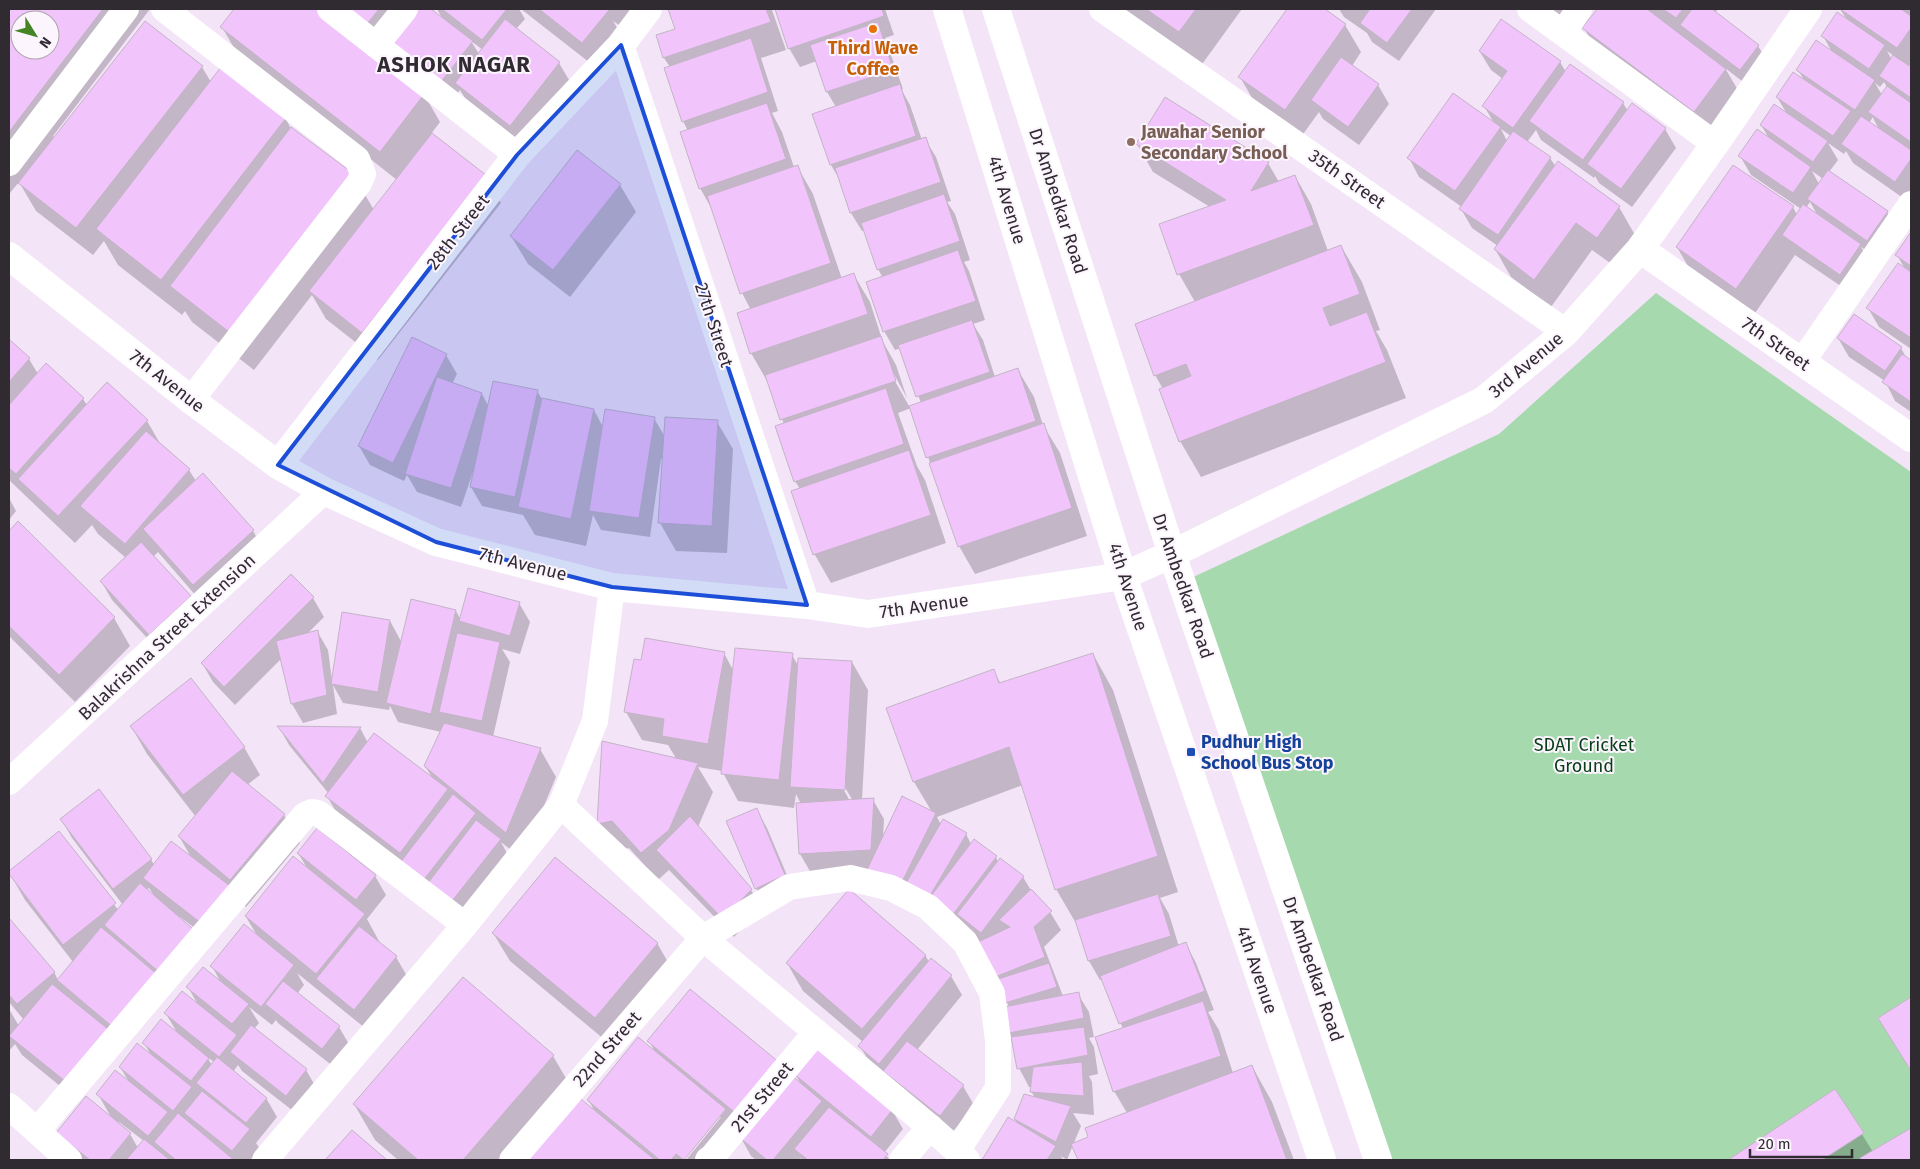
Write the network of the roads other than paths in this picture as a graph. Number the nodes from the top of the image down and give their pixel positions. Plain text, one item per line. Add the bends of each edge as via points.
1 (126, 9) edge
2 (164, 9) edge
3 (330, 9) edge
4 (405, 9) edge
5 (648, 9) edge
6 (947, 9) edge
7 (996, 9) edge
8 (1102, 9) edge
9 (1530, 9) edge
10 (1579, 9) edge
11 (1808, 9) edge
12 (1562, 33) junction
13 (376, 45) junction
14 (622, 45) junction
15 (1715, 144) junction
16 (517, 155) junction
17 (9, 163) edge
18 (1911, 204) edge
19 (1640, 250) junction
20 (9, 256) edge
21 (1566, 332) junction
22 (1802, 362) junction
23 (191, 400) junction
24 (1911, 438) edge
25 (278, 465) junction
26 (324, 491) junction
27 (1172, 554) junction
28 (1123, 576) junction
29 (612, 587) junction
30 (807, 605) junction
31 (9, 782) edge
32 (561, 805) junction
33 (465, 925) junction
34 (703, 938) junction
35 (816, 1032) junction
36 (9, 1106) edge
37 (930, 1127) junction
38 (37, 1131) junction
39 (962, 1156) edge
40 (69, 1160) edge
41 (265, 1160) edge
42 (512, 1160) edge
43 (708, 1160) edge
44 (902, 1160) edge
45 (1322, 1160) edge
46 (1378, 1160) edge

1 - 17 street
2 - 23 street via 357,159 363,174
3 - 13 street
4 - 13 street
5 - 14 main road, 28th Street
6 - 28 main road, 4th Avenue
7 - 27 main road, Dr Ambedkar Road
8 - 21 street, 35th Street
9 - 12 street
10 - 12 street
11 - 15 main road, 3rd Avenue
12 - 15 street
13 - 16 street
14 - 16 main road, 28th Street
14 - 30 street, 27th Street
15 - 19 main road, 3rd Avenue
16 - 25 main road, 28th Street
18 - 22 street
19 - 21 main road, 3rd Avenue
19 - 22 main road, 7th Street
20 - 23 main road, 7th Avenue
21 - 27 main road, 3rd Avenue via 1484,400
22 - 24 main road, 7th Street
23 - 25 main road, 7th Avenue
25 - 26 main road, 7th Avenue
26 - 29 main road, 7th Avenue via 436,542
26 - 31 street, Balakrishna Street Extension
27 - 28 main road, 3rd Avenue
27 - 46 main road, Dr Ambedkar Road
28 - 30 main road, 7th Avenue via 868,614
28 - 45 main road, 4th Avenue
29 - 30 main road, 7th Avenue
29 - 32 street via 595,720
32 - 33 street
32 - 34 street
33 - 38 street via 318,813 305,814
33 - 41 street
34 - 35 street
34 - 39 street, 22nd Street via 790,887 850,878 891,888 928,907 965,942 992,993 998,1040 998,1088
34 - 42 street, 22nd Street
35 - 37 street
35 - 43 street, 21st Street
36 - 38 street
37 - 39 street
37 - 44 street
38 - 40 street

